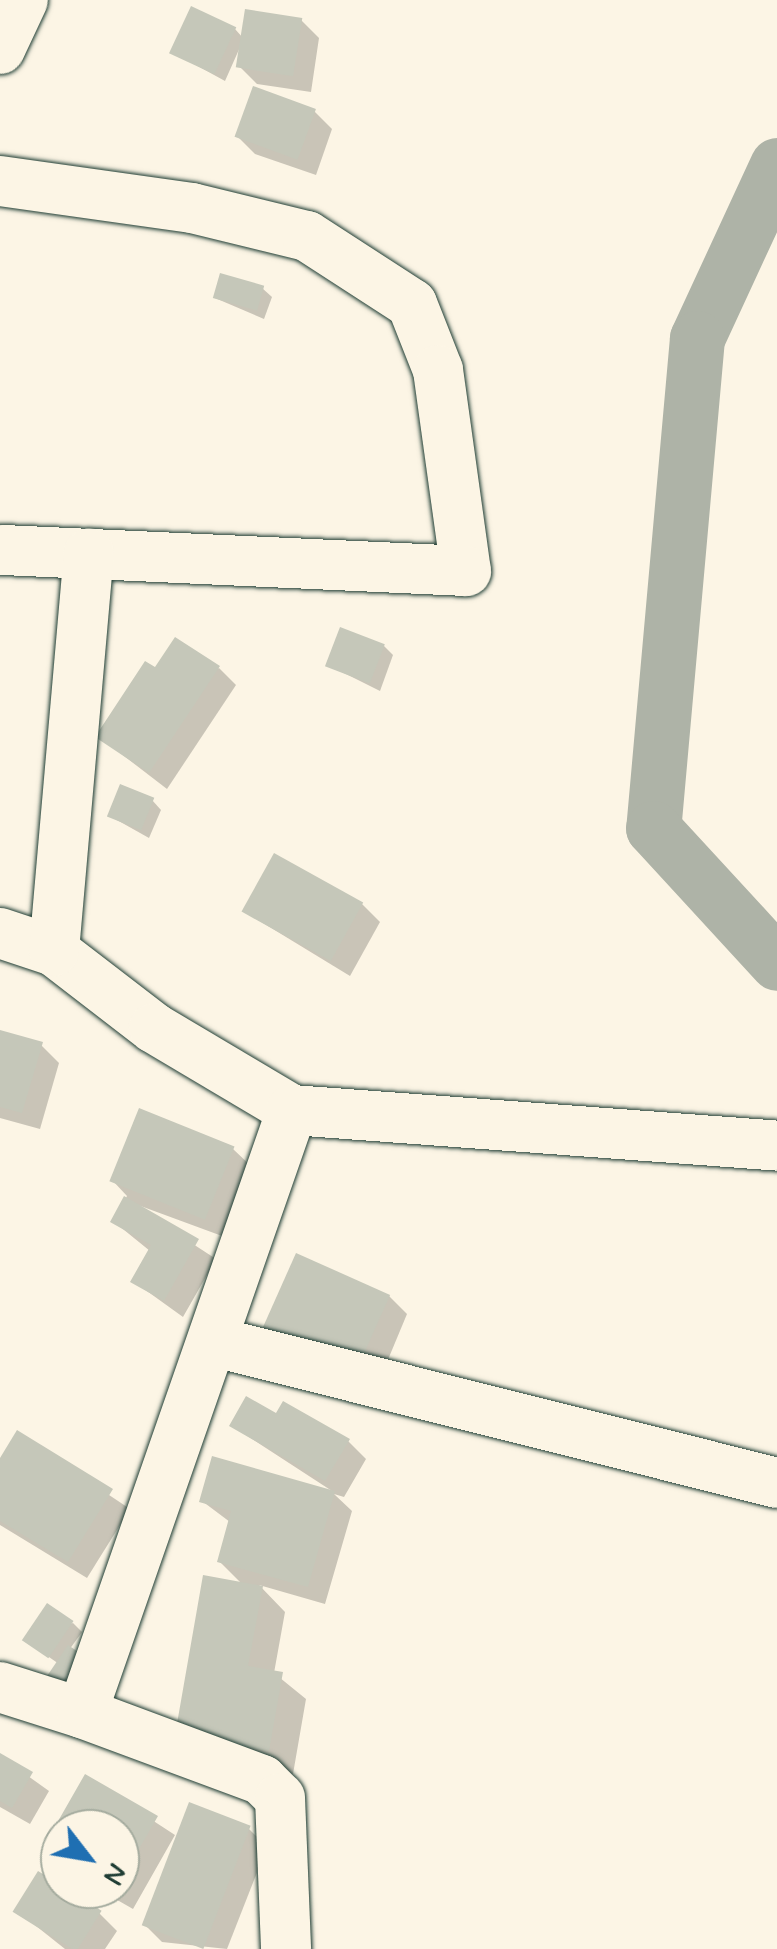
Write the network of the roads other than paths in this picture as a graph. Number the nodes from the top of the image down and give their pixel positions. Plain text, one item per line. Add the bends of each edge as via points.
1 (23, 0) edge
2 (0, 49) edge
3 (0, 181) edge
4 (0, 550) edge
5 (90, 554) junction
6 (0, 933) edge
7 (54, 952) junction
8 (292, 1110) junction
9 (777, 1146) edge
10 (215, 1342) junction
11 (777, 1484) edge
12 (0, 1687) edge
13 (82, 1713) junction
14 (286, 1949) edge

1 - 2 street
3 - 5 street via 192,208 307,236 412,304 438,370 466,572
4 - 5 street
5 - 7 street
6 - 7 street
7 - 8 street via 154,1028
8 - 9 street
8 - 10 street
10 - 11 street
10 - 13 street
12 - 13 street
13 - 14 street via 262,1780 280,1798

